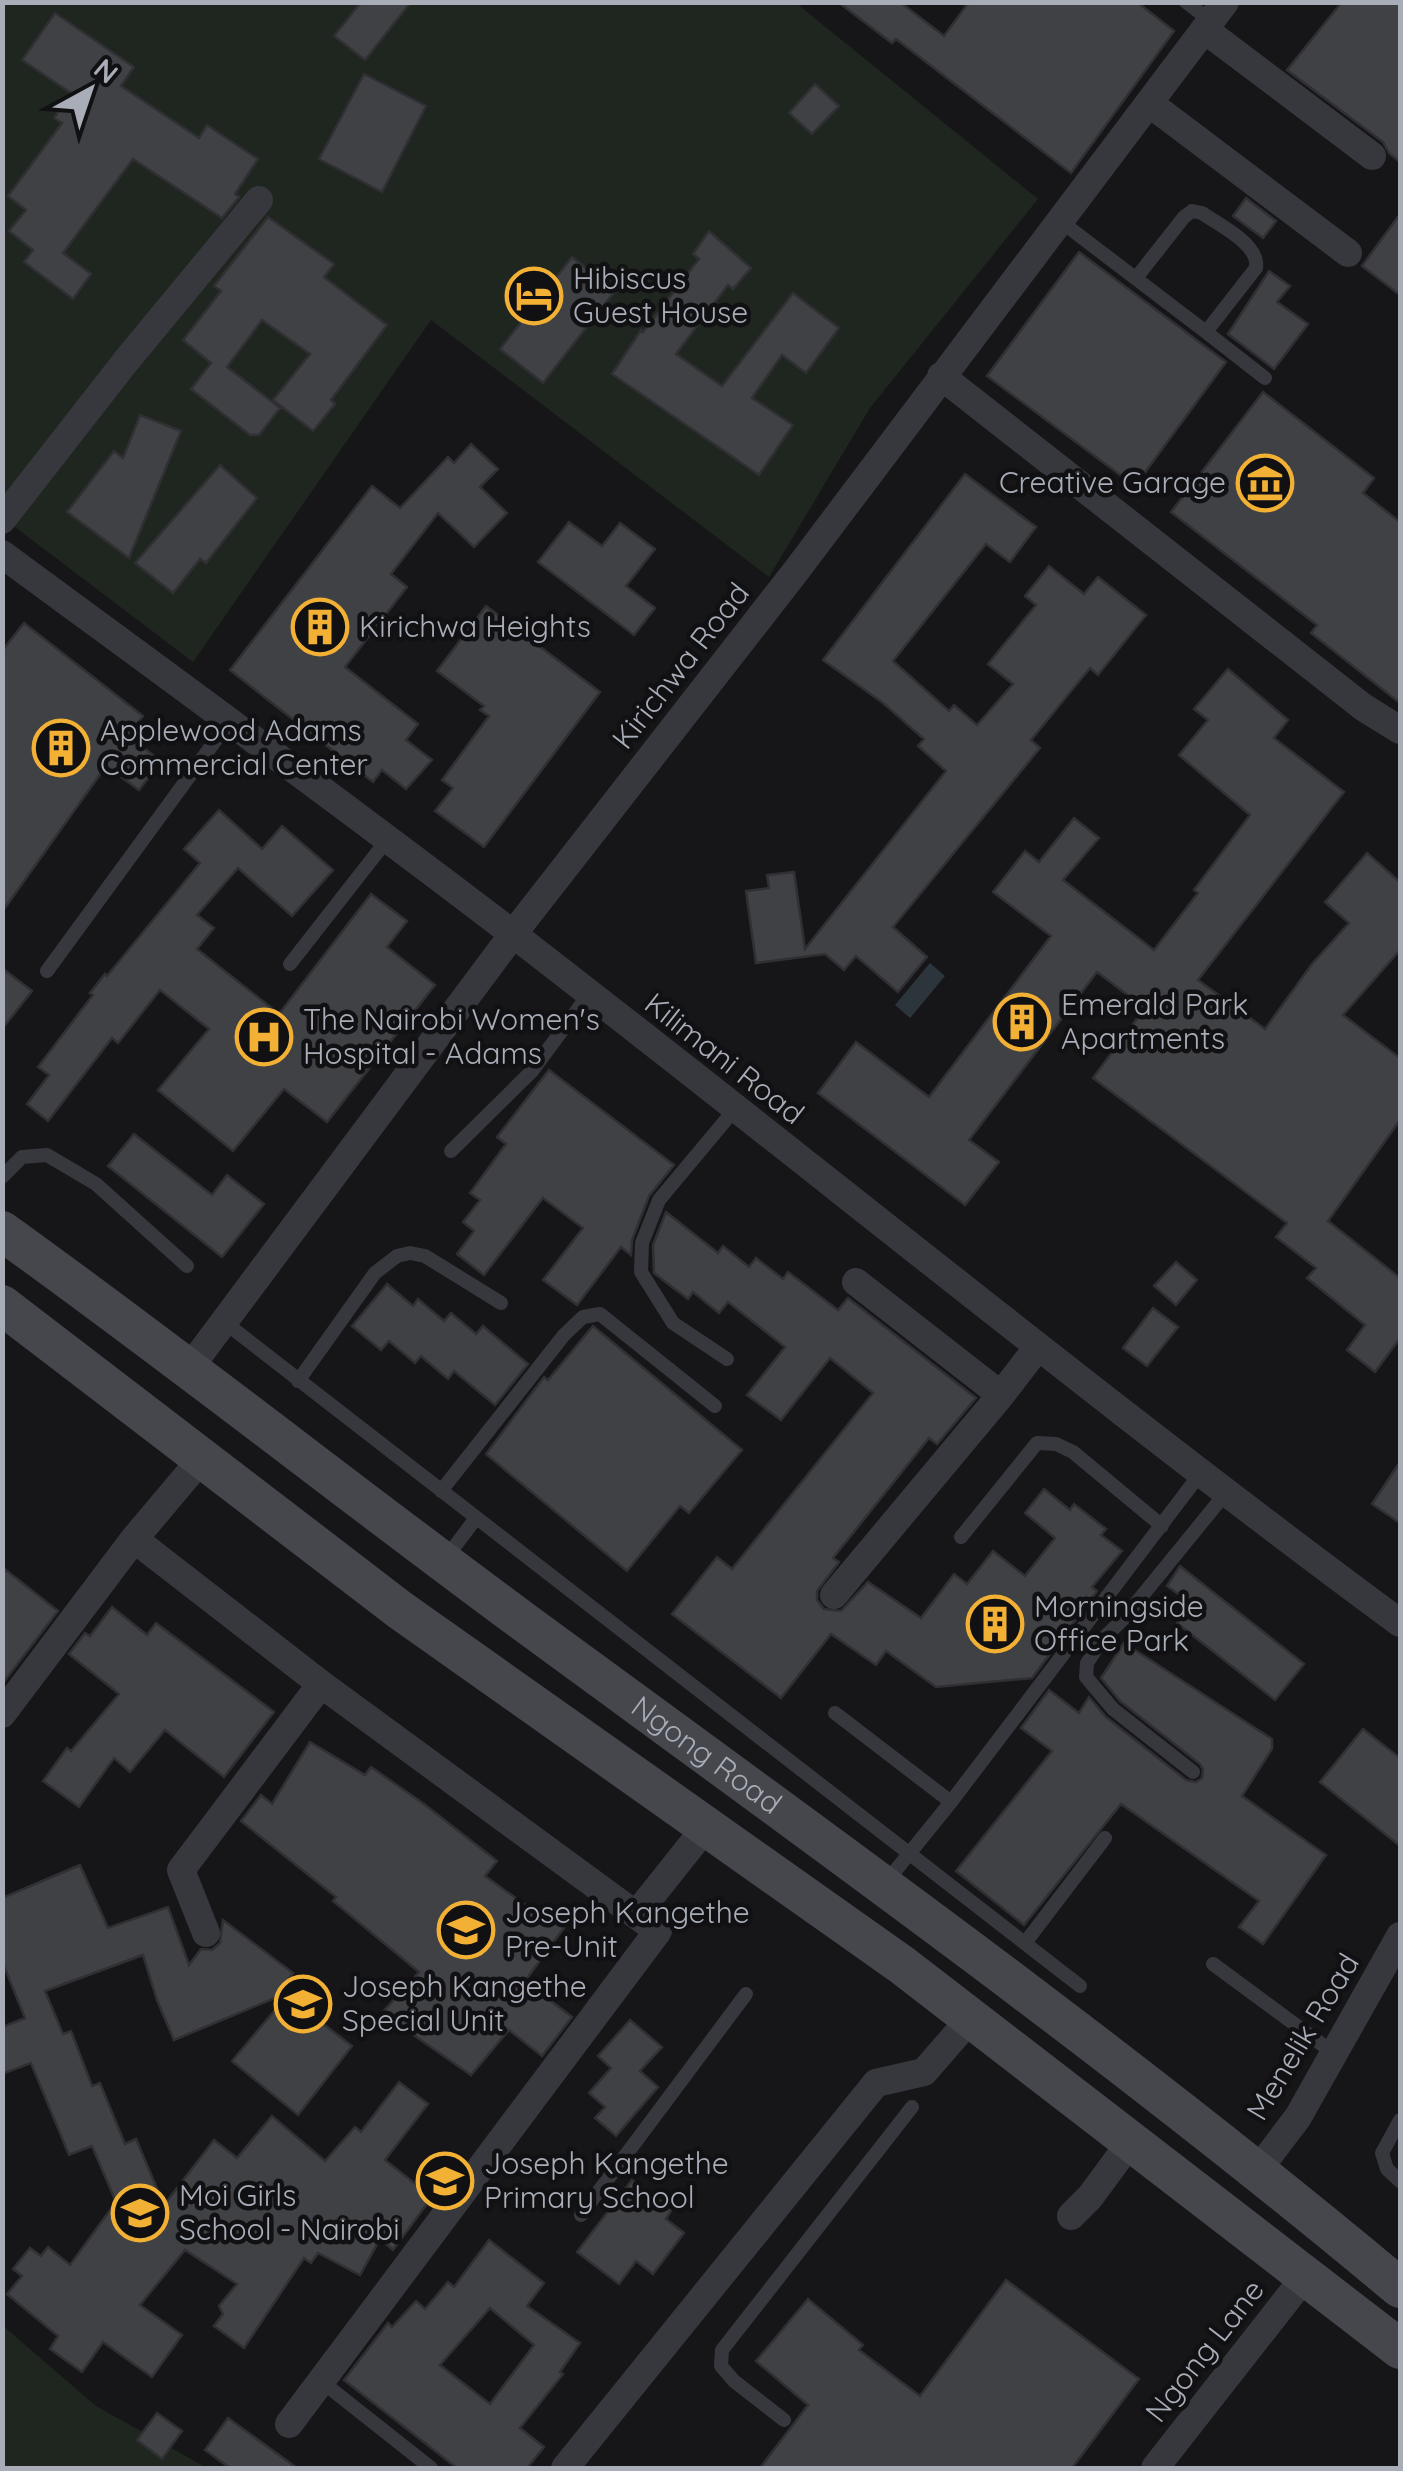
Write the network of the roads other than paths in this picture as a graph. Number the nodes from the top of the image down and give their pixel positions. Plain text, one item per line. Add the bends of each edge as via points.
1 (1186, 2) edge
2 (1213, 18) edge
3 (1149, 103) junction
4 (1372, 156) dead end
5 (259, 200) dead end
6 (1060, 220) junction
7 (1348, 253) dead end
8 (1136, 278) junction
9 (1206, 332) junction
10 (941, 376) junction
11 (1265, 378) dead end
12 (2, 520) edge
13 (2, 554) edge
14 (228, 722) junction
15 (1400, 730) edge
16 (387, 840) junction
17 (513, 934) junction
18 (290, 964) dead end
19 (47, 971) dead end
20 (588, 994) junction
21 (735, 1109) junction
22 (451, 1150) dead end
23 (2, 1177) edge
24 (2, 1231) edge
25 (187, 1266) dead end
26 (856, 1282) dead end
27 (500, 1302) dead end
28 (2, 1305) edge
29 (224, 1321) junction
30 (1037, 1348) junction
31 (727, 1359) dead end
32 (188, 1370) junction
33 (298, 1381) junction
34 (1001, 1395) junction
35 (715, 1406) dead end
36 (203, 1457) junction
37 (1200, 1474) junction
38 (441, 1491) junction
39 (1224, 1494) junction
40 (476, 1518) junction
41 (1162, 1526) junction
42 (962, 1537) dead end
43 (134, 1539) junction
44 (443, 1562) junction
45 (834, 1594) dead end
46 (1400, 1623) edge
47 (321, 1684) junction
48 (836, 1713) dead end
49 (2, 1714) edge
50 (1193, 1772) dead end
51 (951, 1802) junction
52 (706, 1827) junction
53 (1105, 1838) dead end
54 (909, 1854) junction
55 (883, 1886) junction
56 (636, 1915) junction
57 (206, 1934) dead end
58 (1400, 1936) edge
59 (1025, 1942) junction
60 (1212, 1964) dead end
61 (1080, 1986) dead end
62 (746, 1994) dead end
63 (971, 2018) junction
64 (1335, 2054) junction
65 (912, 2107) dead end
66 (1400, 2120) edge
67 (1132, 2140) junction
68 (1258, 2170) junction
69 (1400, 2182) edge
70 (1292, 2198) junction
71 (581, 2215) dead end
72 (1072, 2216) dead end
73 (1261, 2239) junction
74 (1307, 2274) junction
75 (1400, 2288) edge
76 (1400, 2349) edge
77 (321, 2381) junction
78 (784, 2420) dead end
79 (290, 2424) dead end
80 (430, 2468) edge
81 (565, 2468) edge
82 (1155, 2468) edge

1 - 2 lane
2 - 3 street, Kirichwa Road
2 - 4 street
3 - 6 street, Kirichwa Road
3 - 7 street
5 - 12 street
6 - 8 lane
6 - 10 street, Kirichwa Road
8 - 9 lane
8 - 9 lane via 1192,211 1252,250 1256,268
9 - 11 lane
10 - 15 street
10 - 17 street, Kirichwa Road
13 - 14 street, Kilimani Road
14 - 16 street, Kilimani Road
14 - 19 lane
16 - 17 street, Kilimani Road
16 - 18 lane
17 - 20 street, Kilimani Road
17 - 29 street, Kirichwa Road
20 - 21 street, Kilimani Road
20 - 22 lane via 532,1071
21 - 30 street, Kilimani Road
21 - 31 lane via 660,1200 642,1243 641,1272 673,1323
23 - 25 lane via 22,1157 47,1155 96,1184
24 - 32 main road, Ngong Road
26 - 34 street
27 - 33 lane via 425,1256 397,1256 376,1273
28 - 36 main road, Ngong Road
29 - 32 street, Kirichwa Road
29 - 33 lane
30 - 34 street
30 - 37 street, Kilimani Road
32 - 44 main road, Ngong Road
33 - 38 lane
34 - 45 street
35 - 38 lane via 600,1314 583,1317
36 - 43 street
36 - 52 main road, Ngong Road via 400,1610
37 - 39 street, Kilimani Road
37 - 41 lane
38 - 40 lane
39 - 46 street, Kilimani Road
39 - 50 lane via 1086,1663 1086,1677 1113,1709
40 - 44 lane
40 - 54 lane
41 - 42 lane via 1072,1452 1037,1443
41 - 51 lane
43 - 47 street
43 - 49 street
44 - 55 main road, Ngong Road
47 - 56 street
47 - 57 street via 181,1870
48 - 51 lane
51 - 54 lane
52 - 56 street
52 - 63 main road, Ngong Road
53 - 59 lane
54 - 55 lane
54 - 59 lane
55 - 68 main road, Ngong Road
56 - 77 street via 658,1931
58 - 64 street, Menelik Road
59 - 61 lane
60 - 64 lane
62 - 71 lane
63 - 67 main road, Ngong Road
63 - 81 street via 924,2072 876,2083
64 - 68 street, Menelik Road
65 - 78 lane via 722,2350 722,2366 734,2381
66 - 69 lane via 1382,2153
67 - 72 street
67 - 73 main road, Ngong Road
68 - 70 main road, Ngong Road
70 - 73 main road
70 - 75 main road, Ngong Road
73 - 74 main road, Ngong Road
74 - 76 main road, Ngong Road
74 - 82 street, Ngong Lane
77 - 79 street
77 - 80 lane

